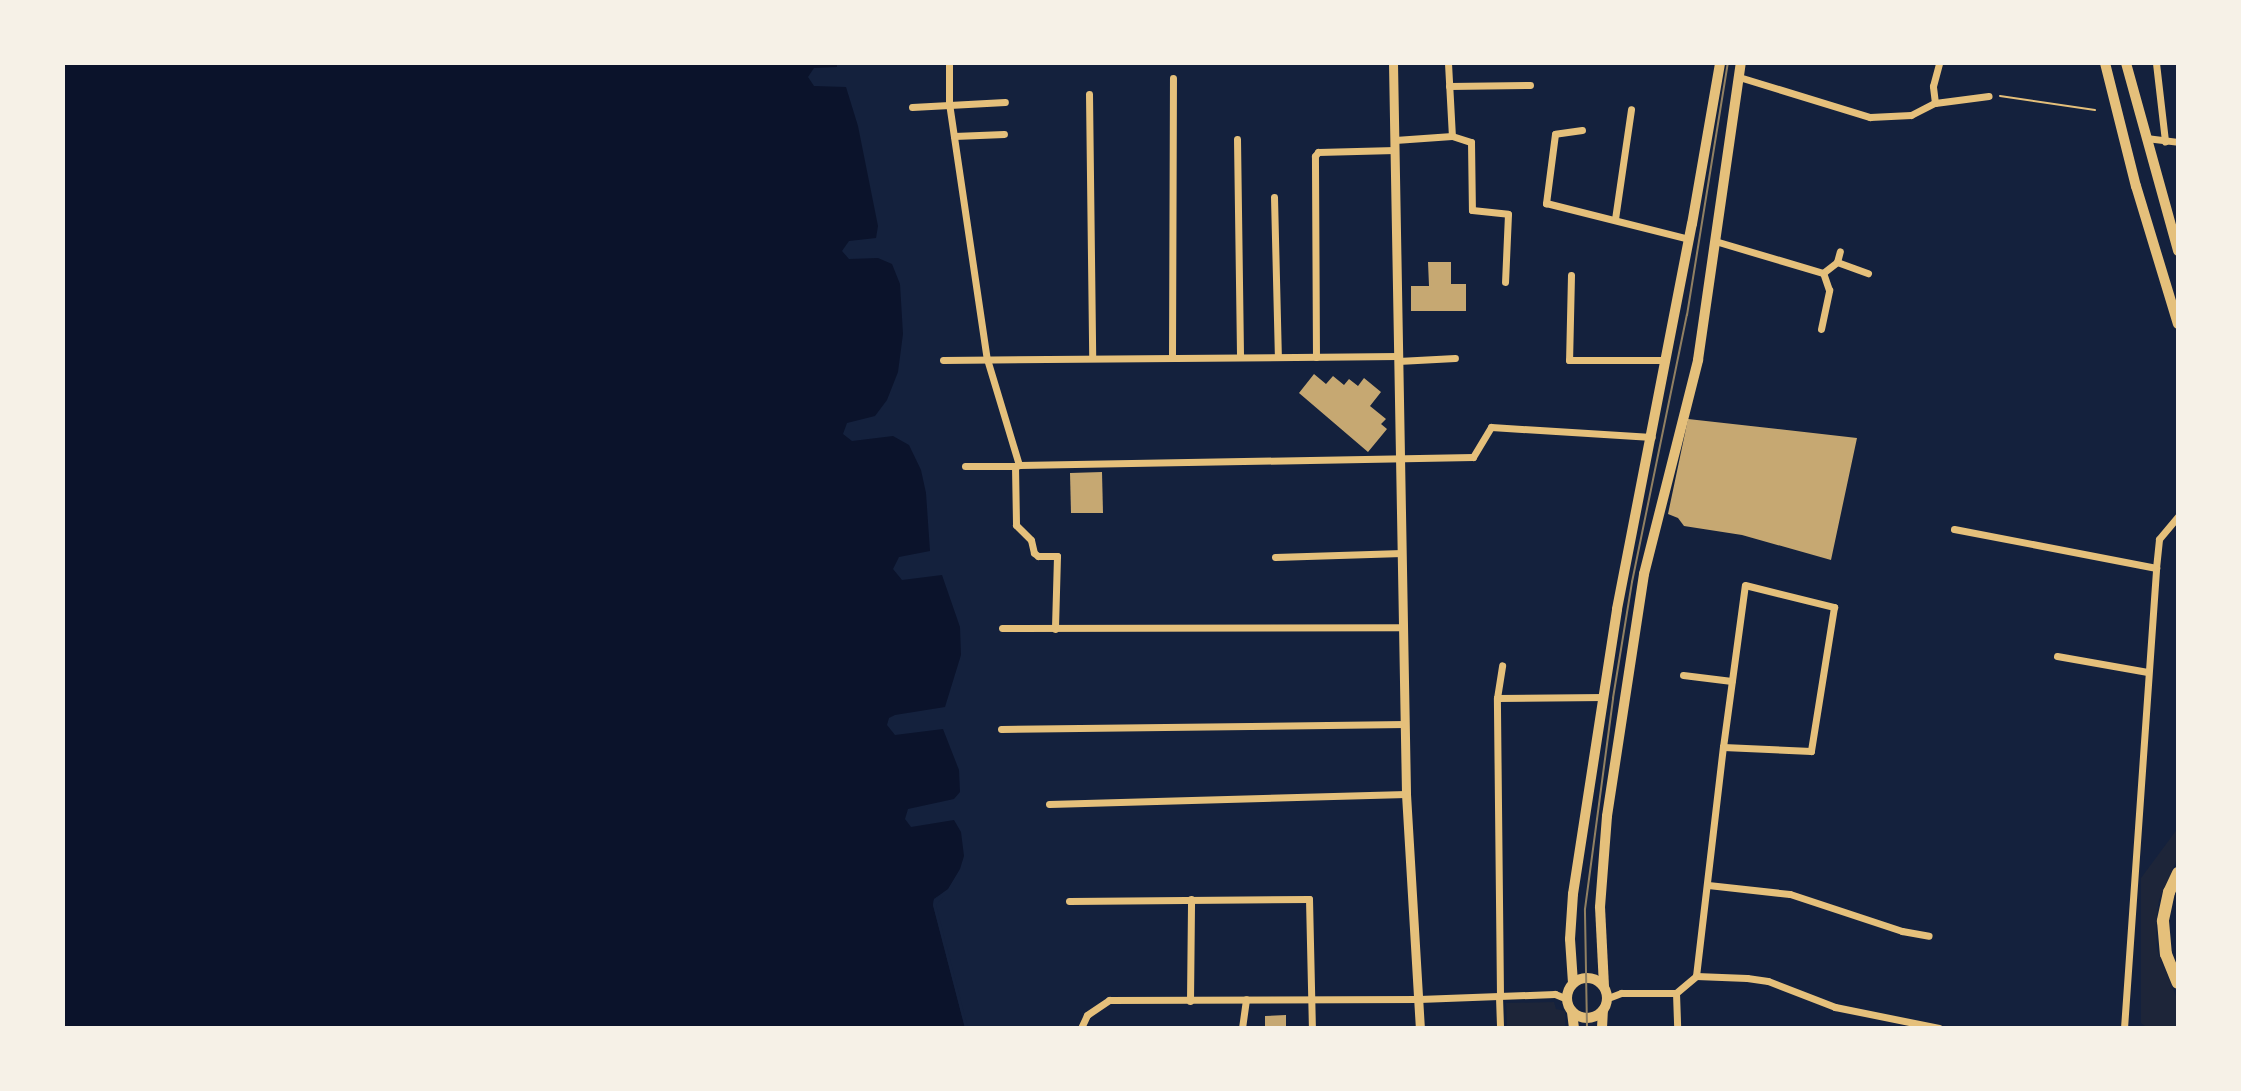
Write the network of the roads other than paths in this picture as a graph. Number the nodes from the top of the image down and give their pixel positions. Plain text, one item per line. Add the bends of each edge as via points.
1 (949, 63) edge
2 (1393, 63) edge
3 (1448, 63) edge
4 (1720, 63) edge
5 (1741, 63) edge
6 (1939, 63) edge
7 (2105, 63) edge
8 (2126, 63) edge
9 (2156, 63) edge
10 (1740, 77) junction
11 (1173, 78) dead end
12 (1530, 85) dead end
13 (1449, 86) junction
14 (1089, 94) dead end
15 (1989, 96) road end
16 (1005, 102) dead end
17 (949, 103) junction
18 (1935, 103) junction
19 (912, 107) dead end
20 (1631, 109) dead end
21 (1583, 130) dead end
22 (1004, 134) dead end
23 (954, 136) junction
24 (1452, 136) junction
25 (2146, 138) junction
26 (1237, 139) dead end
27 (1395, 140) junction
28 (2165, 141) junction
29 (2178, 142) edge
30 (1395, 150) junction
31 (1274, 197) dead end
32 (1615, 219) junction
33 (1689, 239) junction
34 (1715, 241) junction
35 (1840, 251) dead end
36 (2178, 251) edge
37 (1837, 262) junction
38 (1823, 273) junction
39 (1868, 273) dead end
40 (1571, 275) dead end
41 (1506, 282) dead end
42 (2178, 324) edge
43 (1821, 329) dead end
44 (1092, 357) junction
45 (1172, 357) junction
46 (1240, 357) junction
47 (1278, 357) junction
48 (1316, 357) junction
49 (1455, 358) dead end
50 (987, 359) junction
51 (1398, 359) junction
52 (943, 360) dead end
53 (1665, 360) junction
54 (1652, 437) junction
55 (1400, 460) junction
56 (1017, 465) junction
57 (965, 466) dead end
58 (2178, 516) edge
59 (1954, 529) dead end
60 (1402, 553) junction
61 (1275, 557) dead end
62 (2155, 568) junction
63 (1403, 627) junction
64 (1002, 628) dead end
65 (1055, 629) junction
66 (2057, 656) dead end
67 (1502, 667) dead end
68 (2148, 672) junction
69 (1683, 675) dead end
70 (1732, 681) junction
71 (1604, 697) junction
72 (1497, 698) junction
73 (1405, 724) junction
74 (1001, 729) dead end
75 (1723, 747) junction
76 (1406, 794) junction
77 (1049, 804) dead end
78 (2178, 873) edge
79 (1709, 885) junction
80 (1191, 899) junction
81 (1069, 901) dead end
82 (1929, 936) dead end
83 (1696, 976) junction
84 (1573, 983) junction
85 (2178, 983) edge
86 (1604, 986) junction
87 (1676, 993) junction
88 (1500, 996) junction
89 (1608, 998) junction
90 (1246, 999) junction
91 (1419, 999) junction
92 (1567, 999) junction
93 (1311, 1000) junction
94 (1190, 1001) junction
95 (1603, 1011) junction
96 (1572, 1012) junction
97 (1081, 1028) edge
98 (1242, 1028) edge
99 (1312, 1028) edge
100 (1420, 1028) edge
101 (1500, 1028) edge
102 (1574, 1028) edge
103 (1602, 1028) edge
104 (1676, 1028) edge
105 (1939, 1028) edge
106 (2124, 1028) edge

1 - 17 street
2 - 27 street
3 - 13 street
4 - 33 main road
5 - 10 main road
6 - 18 street via 1933,86
7 - 42 highway via 2132,174
8 - 25 highway
9 - 28 street
10 - 18 street via 1870,117 1911,115
10 - 34 main road
11 - 45 street
12 - 13 street
13 - 24 street
14 - 44 street
15 - 18 street
16 - 17 street
17 - 19 street
17 - 23 street
20 - 32 street
21 - 32 street via 1555,134 1546,204
22 - 23 street
23 - 50 street
24 - 27 street
24 - 41 street via 1471,142 1472,209 1508,214
25 - 28 street
25 - 36 highway
26 - 46 street
27 - 30 street
28 - 29 street
30 - 48 street via 1318,152 1315,156
30 - 51 street
31 - 47 street
32 - 33 street
33 - 53 main road
34 - 38 street
34 - 86 main road via 1698,359 1644,574 1611,790 1600,907
35 - 37 street
37 - 38 street
37 - 39 street
38 - 43 street via 1829,290
40 - 53 street via 1569,360
44 - 45 street
44 - 50 street
45 - 46 street
46 - 47 street
47 - 48 street
48 - 51 street
49 - 51 street
50 - 52 street
50 - 56 street
51 - 55 street
53 - 54 main road
54 - 55 street via 1491,427 1473,457
54 - 71 main road
55 - 56 street
55 - 60 street
56 - 57 street
56 - 65 street via 1016,524 1038,556 1057,556
58 - 62 street via 2159,539
59 - 62 street
60 - 61 street
60 - 63 street
62 - 68 street
63 - 65 street
63 - 73 street
64 - 65 street
66 - 68 street
67 - 72 street
68 - 106 street
69 - 70 street
70 - 75 street
70 - 75 street via 1745,585 1834,607 1811,751
71 - 72 street
71 - 84 main road via 1573,894
72 - 88 street
73 - 74 street
73 - 76 street
75 - 79 street
76 - 77 street
76 - 91 street
78 - 85 highway via 2168,892 2163,921 2166,954
79 - 82 street via 1790,894
79 - 83 street
80 - 81 street
80 - 93 street via 1309,899
80 - 94 street
83 - 87 street
83 - 105 street via 1768,981 1835,1007
84 - 86 main road via 1588,977
84 - 92 main road
86 - 89 main road
87 - 89 street via 1621,993
87 - 104 street
88 - 91 street
88 - 92 street via 1555,994
88 - 101 street
89 - 95 main road
90 - 93 street
90 - 94 street
90 - 98 street
91 - 93 street
91 - 100 street
92 - 96 main road
93 - 99 street
94 - 97 street via 1109,1000 1087,1015
95 - 96 main road via 1587,1018
95 - 103 main road
96 - 102 main road

